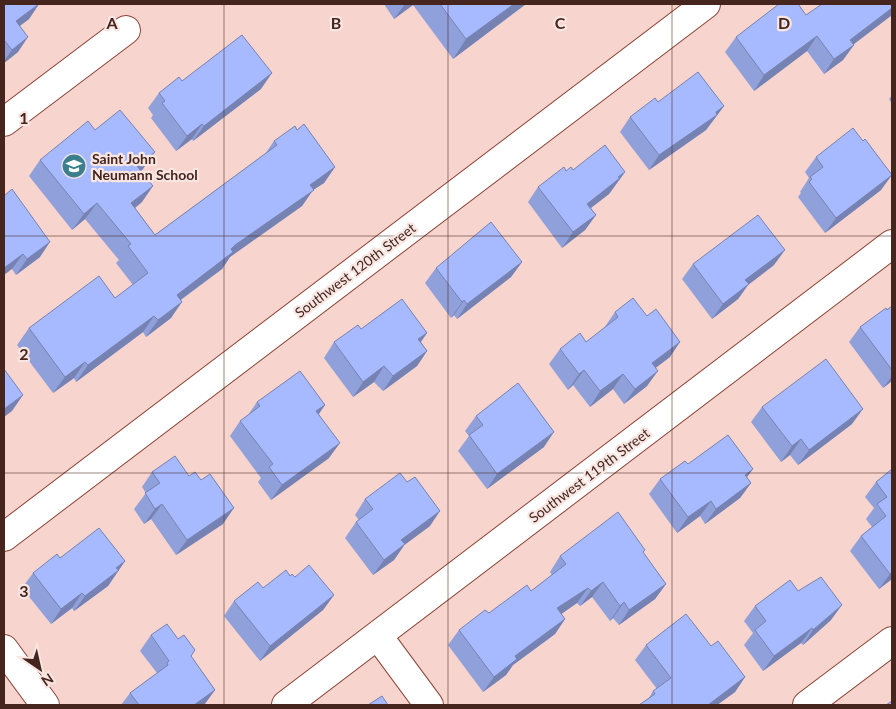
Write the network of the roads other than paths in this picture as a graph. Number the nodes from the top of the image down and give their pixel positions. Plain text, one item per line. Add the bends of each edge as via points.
1 (706, 4) edge
2 (682, 13) edge
3 (126, 30) dead end
4 (4, 122) edge
5 (892, 244) edge
6 (4, 537) edge
7 (378, 636) junction
8 (892, 641) edge
9 (4, 649) edge
10 (45, 705) edge
11 (286, 705) edge
12 (429, 705) edge
13 (808, 705) edge

1 - 2 street, Southwest 120th Street
2 - 6 street, Southwest 120th Street
3 - 4 street
5 - 7 street, Southwest 119th Street
7 - 11 street, Southwest 119th Street
7 - 12 street
8 - 13 street
9 - 10 street

